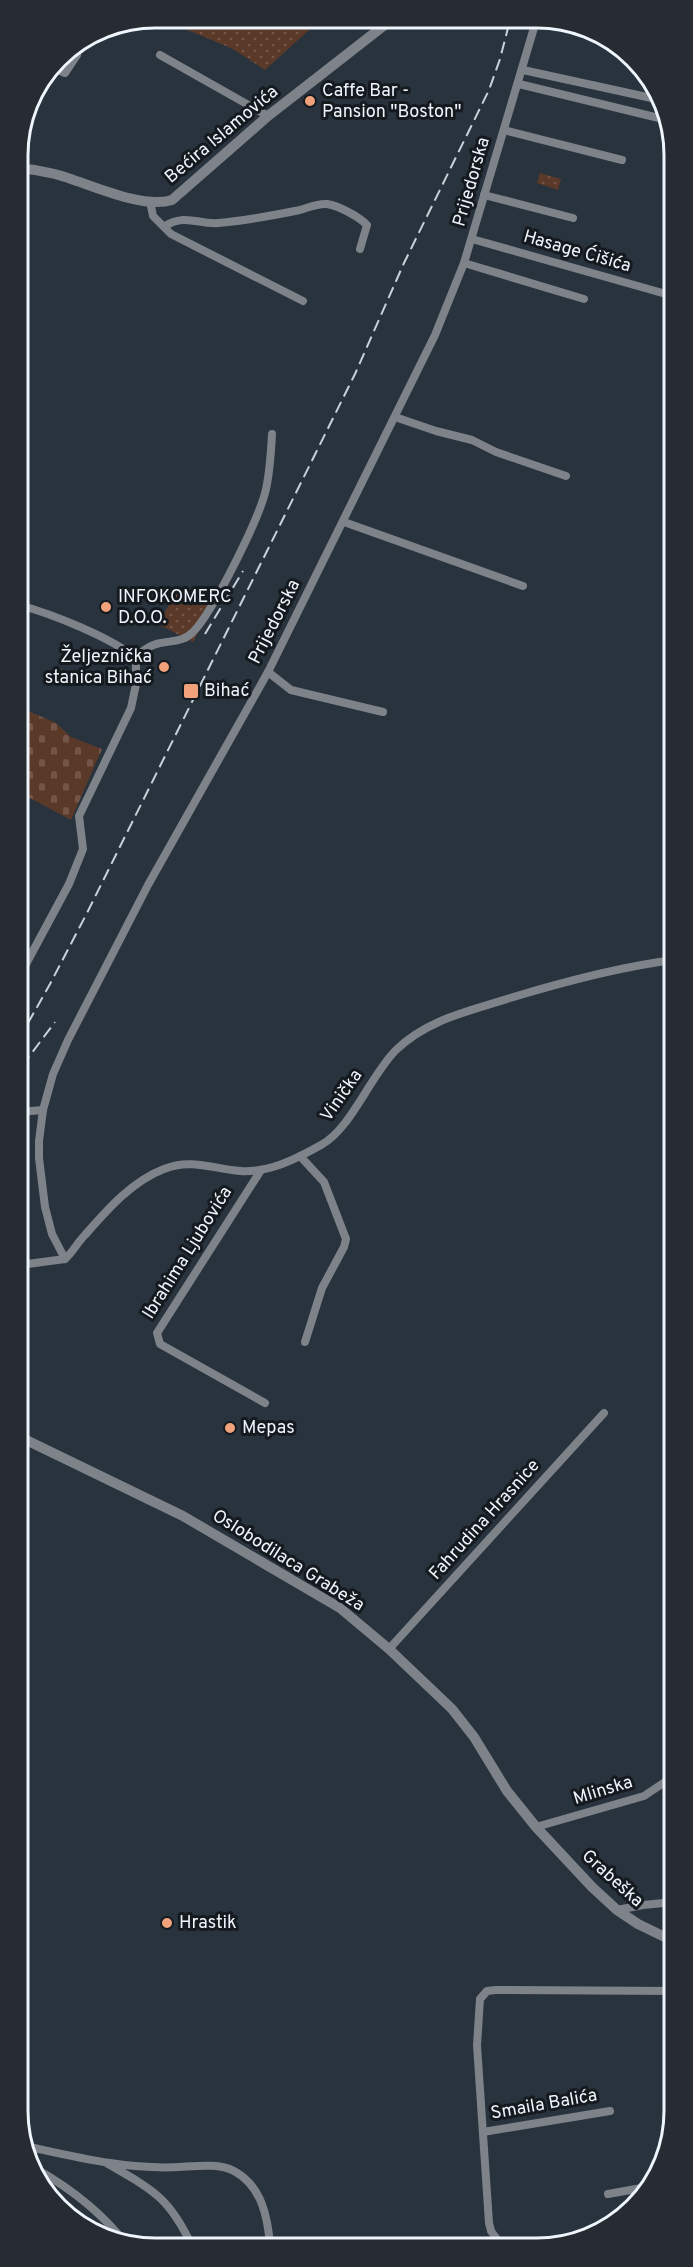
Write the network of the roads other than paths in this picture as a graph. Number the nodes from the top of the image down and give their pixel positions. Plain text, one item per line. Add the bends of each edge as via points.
1 (380, 28) edge
2 (534, 28) edge
3 (160, 55) dead end
4 (75, 57) edge
5 (523, 69) junction
6 (61, 71) edge
7 (519, 84) junction
8 (650, 98) edge
9 (268, 116) junction
10 (659, 118) edge
11 (504, 130) junction
12 (622, 160) dead end
13 (29, 170) edge
14 (484, 195) junction
15 (150, 201) junction
16 (573, 218) dead end
17 (165, 226) junction
18 (472, 239) junction
19 (360, 249) dead end
20 (464, 263) junction
21 (664, 293) edge
22 (584, 299) dead end
23 (303, 301) dead end
24 (394, 417) junction
25 (272, 434) dead end
26 (566, 476) dead end
27 (344, 522) junction
28 (523, 586) dead end
29 (29, 608) edge
30 (136, 658) junction
31 (268, 672) junction
32 (383, 712) dead end
33 (29, 959) edge
34 (664, 962) edge
35 (43, 1110) junction
36 (29, 1111) edge
37 (300, 1156) junction
38 (261, 1170) junction
39 (65, 1259) junction
40 (28, 1264) edge
41 (305, 1342) dead end
42 (265, 1403) dead end
43 (604, 1413) dead end
44 (28, 1441) edge
45 (389, 1648) junction
46 (664, 1783) edge
47 (536, 1827) junction
48 (664, 1903) edge
49 (617, 1911) junction
50 (664, 1937) edge
51 (664, 1991) edge
52 (610, 2111) dead end
53 (483, 2132) junction
54 (34, 2148) edge
55 (105, 2163) junction
56 (47, 2176) edge
57 (638, 2189) edge
58 (608, 2194) dead end
59 (117, 2233) edge
60 (188, 2238) edge
61 (269, 2238) edge
62 (496, 2238) edge

1 - 9 street, Bećira Islamovića
2 - 5 street, Prijedorska
3 - 9 street
4 - 6 street via 65,73
5 - 7 street, Prijedorska
5 - 8 street
7 - 10 street
7 - 11 street, Prijedorska
9 - 15 street, Bećira Islamovića via 172,200
11 - 12 street
11 - 14 street, Prijedorska
13 - 15 street, Bećira Islamovića
14 - 16 street
14 - 18 street, Prijedorska
15 - 17 street via 153,216
17 - 19 street via 191,219 220,223 255,219 328,204 367,225
17 - 23 street via 171,234
18 - 20 street, Prijedorska
18 - 21 street, Hasage Ćišića
20 - 22 street
20 - 24 street, Prijedorska via 416,378
24 - 26 street via 472,440
24 - 27 street, Prijedorska
25 - 30 street via 266,490 258,513 212,605 189,636 155,644
27 - 28 street
27 - 31 street, Prijedorska
29 - 30 street via 68,622
30 - 33 street via 131,708 79,816 83,849
31 - 32 street via 291,690
31 - 35 street, Prijedorska via 88,1000 53,1074
34 - 37 street, Vinička via 584,977 435,1023 407,1040 389,1058 334,1136
35 - 36 street
35 - 39 street, Prijedorska via 39,1140 45,1208
37 - 38 street, Vinička
37 - 41 street via 324,1182 346,1239 322,1288
38 - 39 street, Vinička via 239,1171 200,1164 163,1169 116,1202
38 - 42 street, Ibrahima Ljubovića via 157,1338 160,1344
39 - 40 street
43 - 45 street, Fahrudina Hrasnice
44 - 45 street, Oslobodilaca Grabeža via 243,1550 340,1608
45 - 47 street, Oslobodilaca Grabeža via 452,1709
46 - 47 street, Mlinska via 644,1796
47 - 49 street, Grabeška
48 - 49 street
49 - 50 street, Grabeška
51 - 53 street via 525,1990 483,1994 477,2045
52 - 53 street, Smaila Balića
53 - 62 street via 491,2231
54 - 55 street
55 - 60 street via 159,2196 174,2212
55 - 61 street via 234,2170 265,2208
56 - 59 street via 94,2209
57 - 58 street

